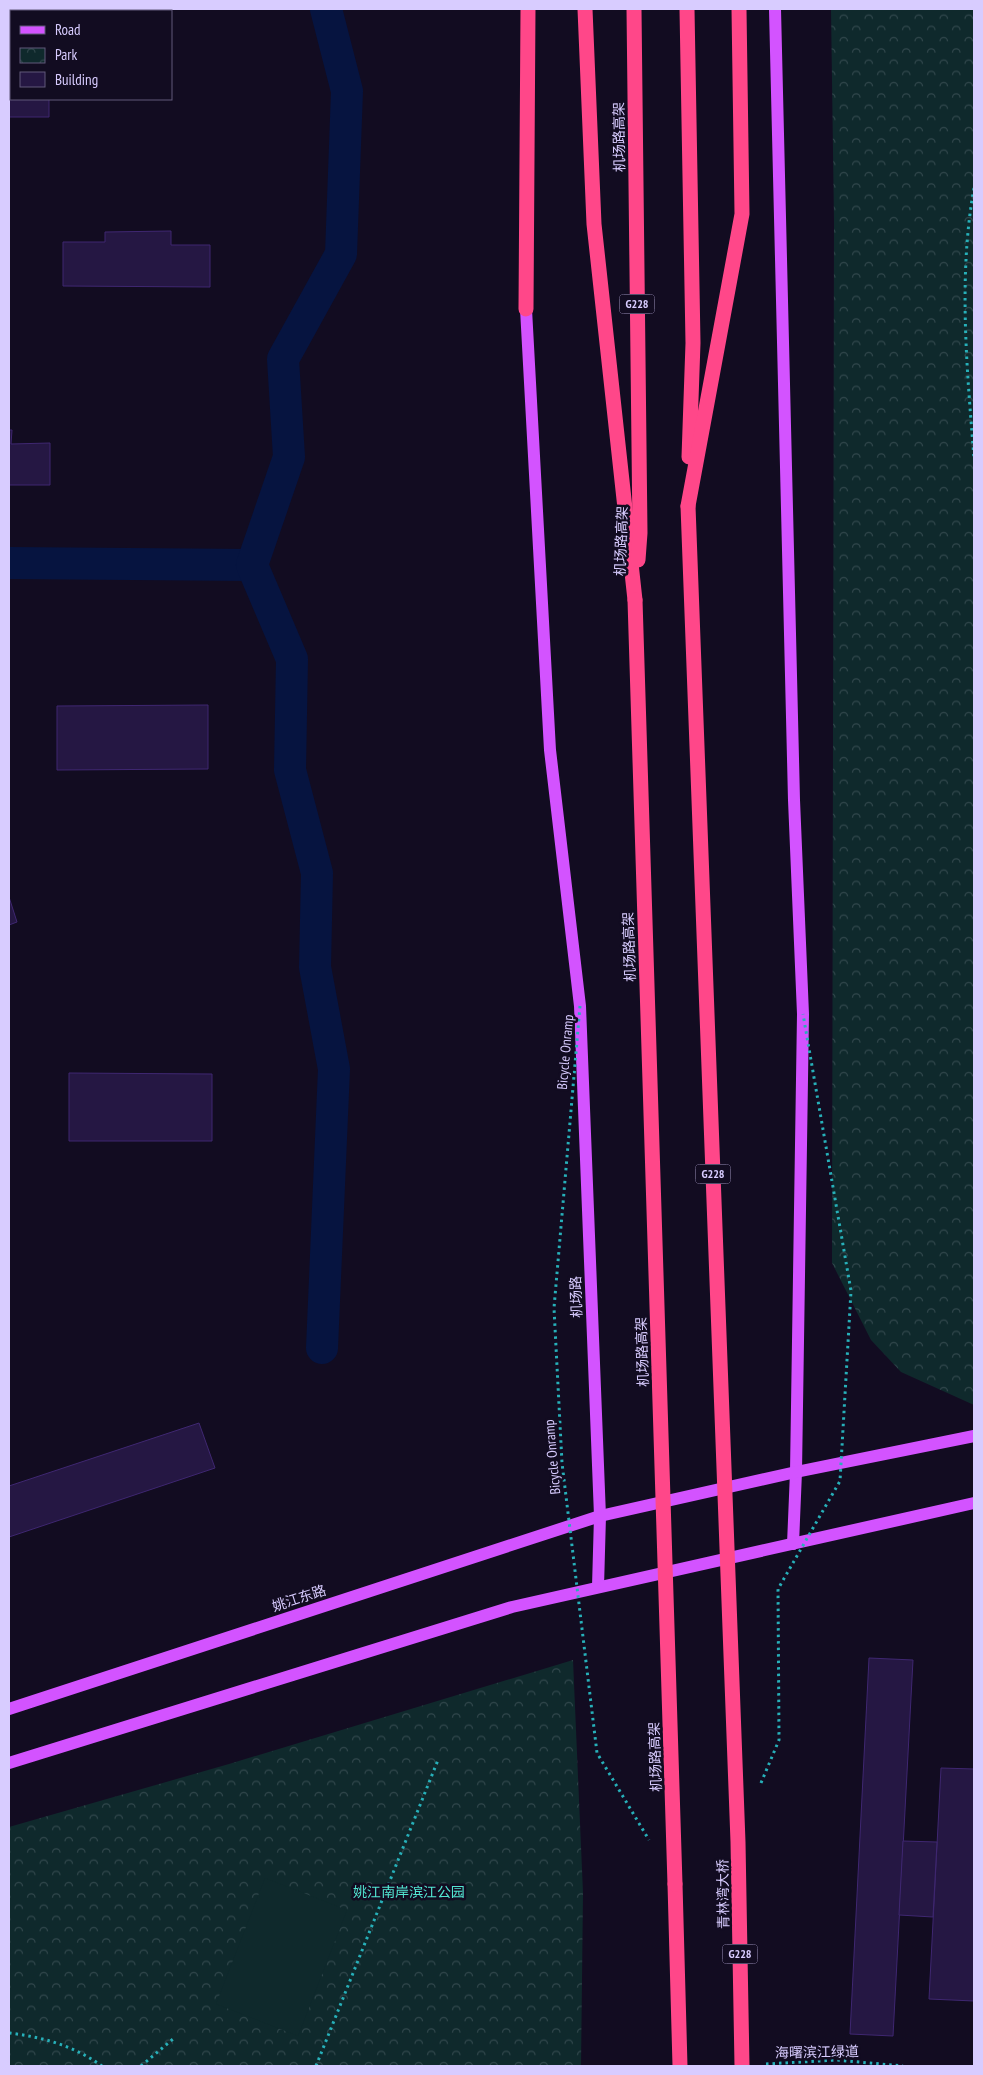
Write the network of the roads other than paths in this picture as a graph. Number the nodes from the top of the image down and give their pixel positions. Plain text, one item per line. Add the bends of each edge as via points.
1 (528, 9) edge
2 (585, 9) edge
3 (634, 9) edge
4 (688, 9) edge
5 (739, 9) edge
6 (775, 9) edge
7 (526, 309) joint
8 (688, 506) junction
9 (635, 600) junction
10 (974, 1436) edge
11 (796, 1472) junction
12 (974, 1503) edge
13 (600, 1516) junction
14 (793, 1544) junction
15 (598, 1587) junction
16 (9, 1709) edge
17 (9, 1763) edge
18 (680, 2066) edge
19 (742, 2066) edge

1 - 7 highway
2 - 9 highway via 594,224
3 - 9 highway, 机场路高架 / G228 via 640,533
4 - 8 highway, G228 via 693,343
5 - 8 highway via 742,214
6 - 11 main road via 794,800 803,1014
7 - 13 main road, 机场路 via 550,750 580,1006
8 - 19 highway, 青林湾大桥 / G228, bridge via 738,1842
9 - 18 highway, 机场路高架 / G228, bridge
10 - 11 main road, 姚江东路
11 - 13 main road, 姚江东路
11 - 14 main road
12 - 14 main road
13 - 15 main road, 机场路
13 - 16 main road, 姚江东路
14 - 15 main road
15 - 17 main road via 512,1607

